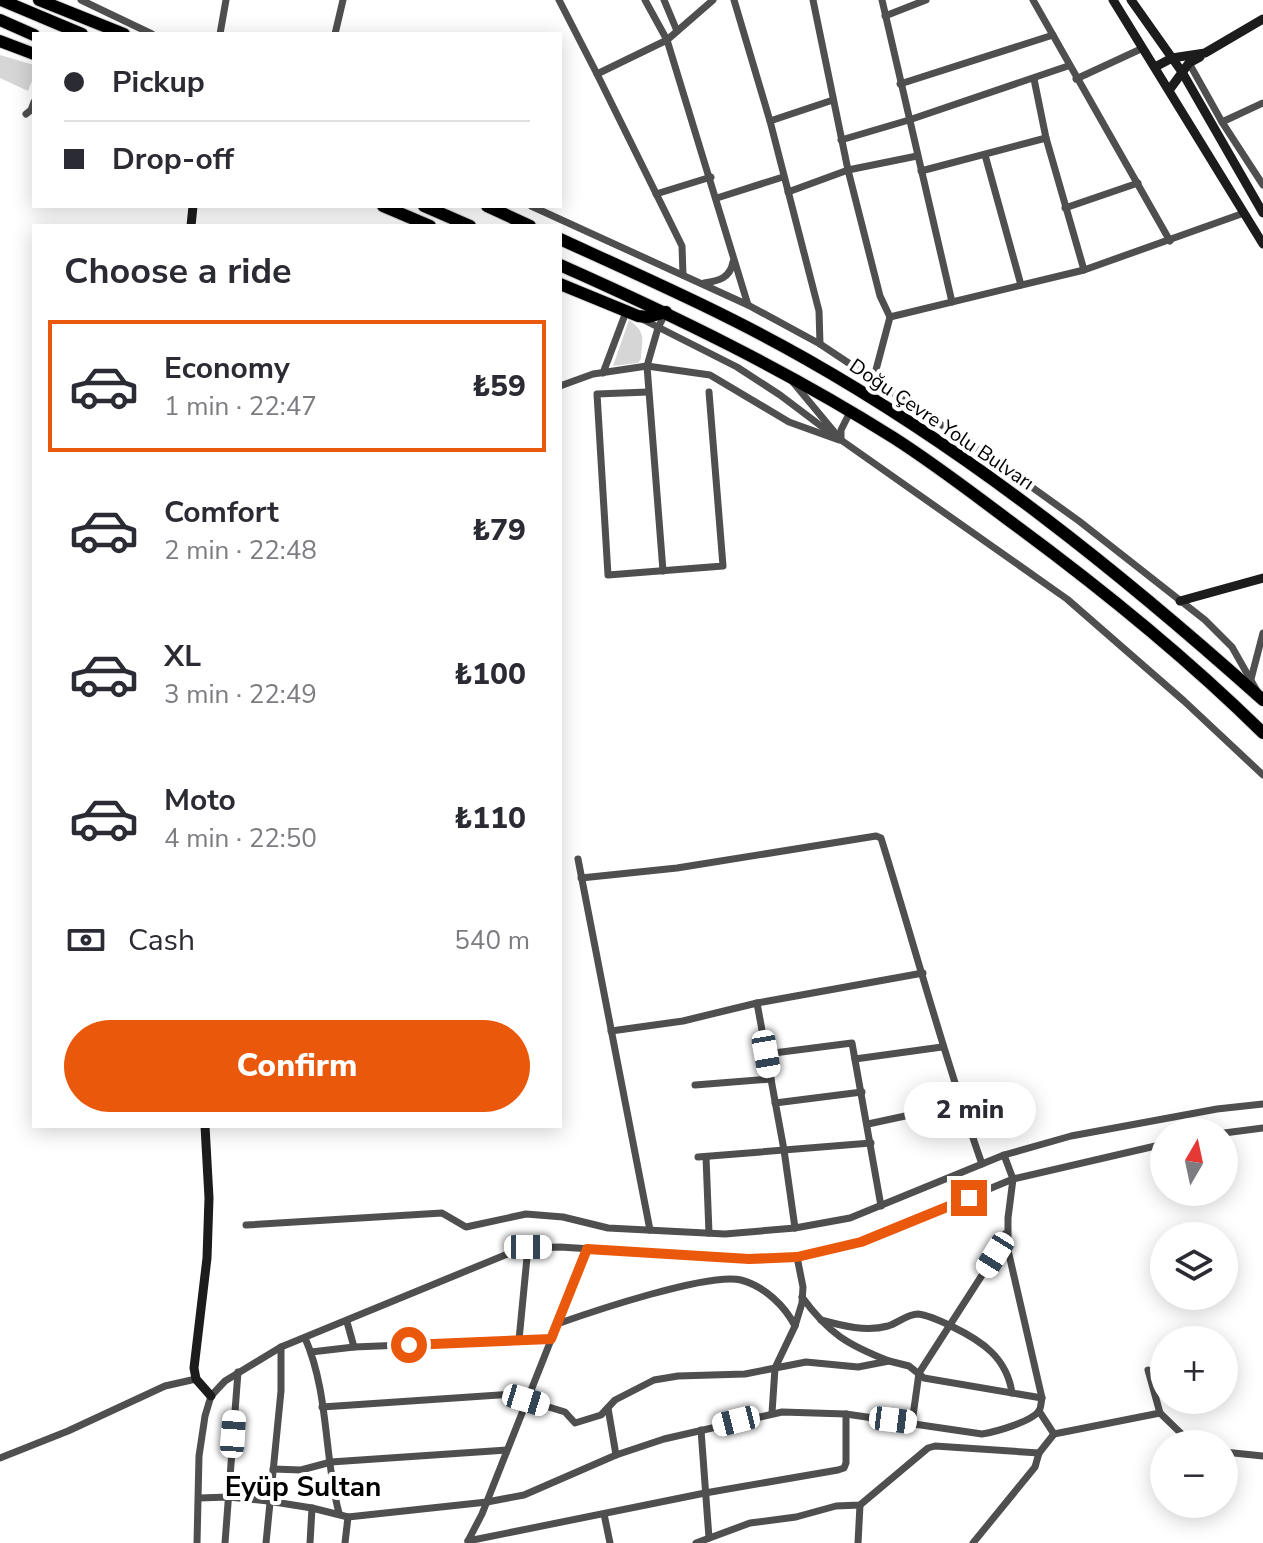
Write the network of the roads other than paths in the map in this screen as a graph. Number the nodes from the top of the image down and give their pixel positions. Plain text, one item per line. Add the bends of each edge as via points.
1 (1, 0) edge
2 (39, 0) edge
3 (81, 0) edge
4 (226, 0) edge
5 (343, 0) edge
6 (559, 0) edge
7 (645, 0) edge
8 (664, 0) edge
9 (713, 0) edge
10 (734, 0) edge
11 (813, 0) edge
12 (882, 0) edge
13 (926, 0) edge
14 (1033, 0) edge
15 (1113, 0) edge
16 (1131, 0) edge
17 (56, 4) edge
18 (99, 4) edge
19 (885, 16) junction
20 (1263, 19) edge
21 (0, 20) edge
22 (677, 31) junction
23 (77, 32) edge
24 (119, 32) edge
25 (148, 32) edge
26 (220, 32) edge
27 (335, 32) edge
28 (32, 34) edge
29 (1053, 35) junction
30 (667, 40) junction
31 (0, 41) edge
32 (1143, 48) junction
33 (32, 53) edge
34 (1205, 53) junction
35 (1172, 58) junction
36 (1189, 63) junction
37 (1068, 66) junction
38 (1155, 67) junction
39 (1182, 72) junction
40 (597, 74) junction
41 (1034, 79) junction
42 (1076, 79) junction
43 (900, 84) junction
44 (1170, 89) junction
45 (833, 100) junction
46 (1263, 103) edge
47 (32, 107) edge
48 (26, 114) dead end
49 (909, 120) junction
50 (770, 121) junction
51 (1222, 122) junction
52 (1046, 138) junction
53 (841, 140) junction
54 (985, 155) junction
55 (917, 156) junction
56 (848, 170) junction
57 (921, 171) junction
58 (711, 177) junction
59 (783, 177) junction
60 (1138, 183) junction
61 (1263, 185) edge
62 (788, 192) junction
63 (656, 194) junction
64 (717, 198) junction
65 (388, 208) edge
66 (429, 208) edge
67 (491, 208) edge
68 (535, 208) edge
69 (1065, 208) junction
70 (1244, 213) junction
71 (1263, 213) edge
72 (425, 224) edge
73 (465, 224) edge
74 (526, 224) edge
75 (562, 240) edge
76 (1170, 241) junction
77 (1263, 244) edge
78 (734, 260) junction
79 (562, 266) edge
80 (1084, 270) junction
81 (683, 275) junction
82 (701, 283) junction
83 (562, 285) edge
84 (1021, 285) junction
85 (952, 302) junction
86 (748, 305) junction
87 (666, 312) junction
88 (632, 314) junction
89 (890, 317) junction
90 (658, 328) junction
91 (820, 344) junction
92 (647, 366) junction
93 (603, 373) junction
94 (785, 374) junction
95 (873, 381) junction
96 (562, 385) edge
97 (648, 392) junction
98 (709, 392) dead end
99 (850, 412) junction
100 (841, 440) junction
101 (663, 571) junction
102 (1263, 578) edge
103 (1180, 601) junction
104 (1263, 633) edge
105 (1251, 679) junction
106 (1263, 700) edge
107 (1263, 733) edge
108 (1263, 775) edge
109 (578, 859) dead end
110 (581, 878) junction
111 (923, 973) junction
112 (757, 1003) junction
113 (611, 1031) junction
114 (942, 1047) junction
115 (766, 1054) junction
116 (855, 1059) junction
117 (771, 1079) junction
118 (695, 1085) dead end
119 (862, 1092) junction
120 (775, 1103) junction
121 (961, 1104) junction
122 (1263, 1104) edge
123 (868, 1124) junction
124 (205, 1128) edge
125 (1263, 1128) edge
126 (1238, 1131) edge
127 (871, 1143) junction
128 (1150, 1147) edge
129 (784, 1150) junction
130 (1004, 1155) junction
131 (982, 1164) junction
132 (1013, 1179) junction
133 (881, 1206) junction
134 (246, 1225) dead end
135 (795, 1228) junction
136 (650, 1230) junction
137 (1007, 1231) junction
138 (709, 1233) junction
139 (528, 1247) junction
140 (587, 1249) junction
141 (797, 1257) junction
142 (802, 1297) junction
143 (821, 1320) junction
144 (347, 1322) junction
145 (557, 1324) junction
146 (950, 1325) junction
147 (795, 1326) junction
148 (305, 1338) junction
149 (551, 1339) junction
150 (519, 1340) junction
151 (281, 1347) junction
152 (354, 1347) junction
153 (311, 1352) junction
154 (889, 1361) junction
155 (775, 1368) junction
156 (1148, 1370) dead end
157 (238, 1372) junction
158 (919, 1373) junction
159 (1150, 1377) edge
160 (196, 1379) junction
161 (1012, 1393) junction
162 (211, 1396) junction
163 (528, 1397) junction
164 (1042, 1398) junction
165 (322, 1407) junction
166 (608, 1408) junction
167 (1039, 1411) junction
168 (772, 1413) junction
169 (846, 1414) junction
170 (1155, 1414) edge
171 (1161, 1414) edge
172 (912, 1423) junction
173 (701, 1430) junction
174 (1178, 1430) edge
175 (1054, 1434) junction
176 (507, 1450) junction
177 (1039, 1453) junction
178 (1238, 1453) edge
179 (616, 1455) junction
180 (1263, 1456) edge
181 (0, 1458) edge
182 (331, 1462) junction
183 (273, 1469) junction
184 (705, 1493) junction
185 (229, 1497) junction
186 (199, 1498) junction
187 (268, 1501) junction
188 (487, 1502) junction
189 (860, 1505) junction
190 (312, 1508) junction
191 (339, 1513) junction
192 (604, 1514) junction
193 (348, 1517) junction
194 (709, 1538) junction
195 (467, 1542) edge
196 (197, 1543) edge
197 (225, 1543) edge
198 (266, 1543) edge
199 (310, 1543) edge
200 (345, 1543) edge
201 (610, 1543) edge
202 (696, 1543) edge
203 (858, 1543) edge
204 (973, 1543) edge

1 - 23 highway
2 - 17 highway
3 - 18 street
4 - 26 street
5 - 27 street
6 - 40 street
7 - 30 street
8 - 22 street
9 - 22 street
10 - 50 street
11 - 45 street
12 - 19 street
13 - 19 street
14 - 29 street
15 - 32 main road
16 - 35 main road
17 - 24 highway
18 - 25 street
19 - 43 street
20 - 34 main road
21 - 28 highway
22 - 30 street
29 - 37 street
29 - 43 street
30 - 40 street
30 - 58 street
31 - 33 highway
32 - 38 main road
32 - 42 street
34 - 35 main road
34 - 36 main road
35 - 38 main road
35 - 39 main road
36 - 39 main road
36 - 51 street
37 - 41 street
37 - 42 street
38 - 44 main road
39 - 44 main road
39 - 71 main road
40 - 63 street
41 - 49 street
41 - 52 street
42 - 60 street
43 - 49 street
44 - 70 main road
45 - 50 street
45 - 53 street
46 - 51 street
47 - 48 street
49 - 53 street
49 - 55 street
50 - 59 street
51 - 61 street
52 - 54 street
52 - 69 street
53 - 56 street
54 - 57 street
54 - 84 street
55 - 56 street
55 - 57 street
56 - 62 street
56 - 89 street
57 - 85 street
58 - 63 street
58 - 64 street
59 - 62 street
59 - 64 street
60 - 69 street
60 - 76 street
62 - 91 street via 819,311
63 - 81 street via 682,246
64 - 78 street
65 - 72 highway
66 - 73 highway
67 - 74 highway
68 - 81 street
69 - 80 street
70 - 76 street
70 - 77 main road
75 - 106 highway, Doğu Çevre Yolu Bulvarı via 776,343 919,429 1098,558
76 - 80 street
78 - 82 street via 725,277
78 - 86 street
79 - 87 highway, Doğu Çevre Yolu Bulvarı
80 - 84 street
81 - 82 street
82 - 86 street
83 - 88 highway
84 - 85 street
85 - 89 street
86 - 91 street
87 - 88 highway
87 - 90 street
87 - 94 highway, Doğu Çevre Yolu Bulvarı
88 - 90 street
88 - 93 street
89 - 95 street
90 - 92 street
90 - 100 street via 737,367
91 - 95 street
92 - 93 street
92 - 97 street
92 - 100 street via 710,375 789,422
93 - 96 street
94 - 99 highway, Doğu Çevre Yolu Bulvarı
94 - 100 street, Doğu Çevre Yolu Bulvarı
95 - 103 street via 1010,471
97 - 101 street
97 - 101 street via 597,394 608,575
98 - 101 street via 723,566
99 - 100 street
99 - 107 highway, Doğu Çevre Yolu Bulvarı via 947,474 1093,583
100 - 108 street, Doğu Çevre Yolu Bulvarı via 1067,599
102 - 103 main road
103 - 105 street via 1232,647
104 - 105 street
105 - 106 street
109 - 110 street
110 - 111 street via 876,836 881,838
110 - 113 street
111 - 112 street
111 - 114 street
112 - 113 street
112 - 115 street
113 - 136 street
114 - 116 street
114 - 121 street
115 - 116 street via 852,1043
115 - 117 street
116 - 119 street
117 - 118 street
117 - 120 street
119 - 120 street
119 - 123 street
120 - 129 street
121 - 123 street
121 - 131 street
122 - 130 street via 1071,1136
123 - 127 street
124 - 160 main road via 207,1258
125 - 126 street
127 - 129 street
127 - 133 street
128 - 132 street
129 - 135 street
129 - 138 street via 702,1157
130 - 131 street
130 - 132 street
131 - 133 street
132 - 137 street
132 - 141 street via 861,1242
133 - 135 street
134 - 136 street via 442,1213 466,1227 526,1214
135 - 138 street
136 - 138 street
137 - 146 street
137 - 164 street
139 - 140 street
139 - 144 street
139 - 150 street
140 - 141 street
140 - 145 street
141 - 142 street
142 - 143 street
142 - 147 street
143 - 146 street via 873,1329 918,1314
143 - 154 street via 853,1347
144 - 148 street
144 - 152 street
145 - 147 street via 689,1284 728,1278 765,1292
145 - 149 street
146 - 158 street
146 - 161 street via 979,1339 1000,1360
147 - 155 street
148 - 151 street
148 - 153 street
149 - 150 street
149 - 163 street
150 - 152 street
151 - 157 street
151 - 183 street
152 - 153 street
153 - 165 street
154 - 155 street via 858,1367 806,1362
154 - 158 street
155 - 166 street via 654,1380
155 - 168 street
156 - 159 street
157 - 162 street
157 - 185 street
158 - 161 street
158 - 172 street
160 - 162 main road
160 - 181 street via 165,1386
161 - 164 street
162 - 186 street via 199,1456
163 - 165 street
163 - 166 street via 565,1412 575,1423
163 - 176 street
164 - 167 street
165 - 182 street
166 - 179 street
167 - 172 street via 982,1434
167 - 175 street
168 - 169 street
168 - 173 street
169 - 172 street
169 - 184 street via 844,1468
170 - 175 street
171 - 174 street
173 - 179 street
173 - 184 street
175 - 177 street
176 - 182 street
176 - 188 street
177 - 189 street via 928,1448
177 - 204 street via 1035,1467
178 - 180 street
179 - 188 street via 524,1495
182 - 183 street via 301,1470
182 - 191 street
183 - 187 street
184 - 192 street
184 - 194 street
185 - 186 street
185 - 187 street
185 - 197 street
186 - 196 street
187 - 190 street
187 - 198 street
188 - 193 street
188 - 195 street
189 - 194 street via 750,1523
189 - 203 street
190 - 191 street
190 - 199 street
191 - 193 street
192 - 195 street
192 - 201 street
193 - 200 street
194 - 202 street

